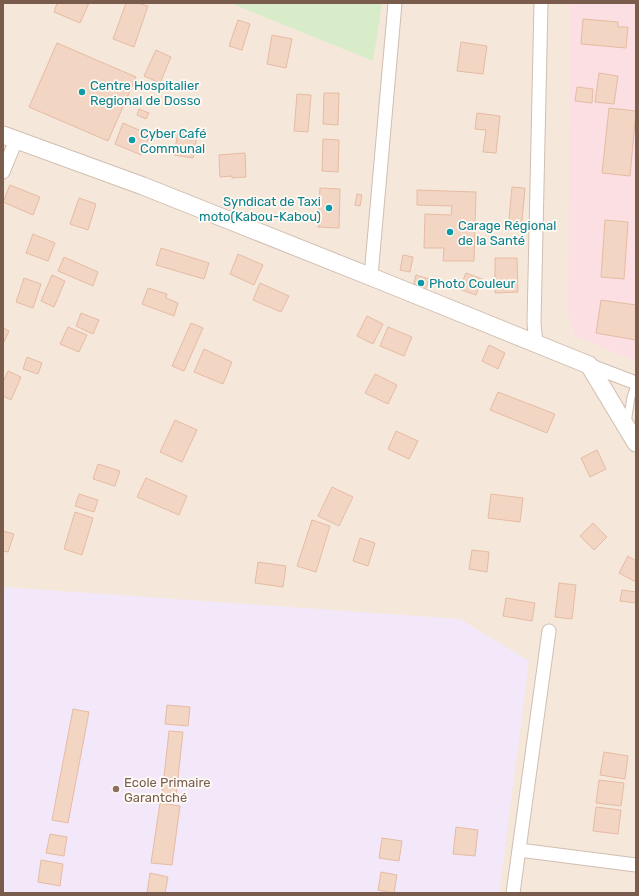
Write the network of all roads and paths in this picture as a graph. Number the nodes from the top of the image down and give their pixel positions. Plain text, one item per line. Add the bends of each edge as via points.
1 (396, 3) edge
2 (541, 3) edge
3 (10, 137) edge
4 (3, 172) edge
5 (370, 276) junction
6 (536, 344) junction
7 (589, 365) junction
8 (636, 383) edge
9 (626, 427) junction
10 (636, 443) edge
11 (549, 631) dead end
12 (519, 850) junction
13 (636, 865) edge
14 (513, 893) edge

1 - 5 street
2 - 6 street via 534,323
3 - 4 street
3 - 5 street via 143,186
5 - 6 street
6 - 7 street
7 - 8 street
7 - 9 street
8 - 9 lane
9 - 10 street
11 - 12 street
12 - 13 street
12 - 14 street

